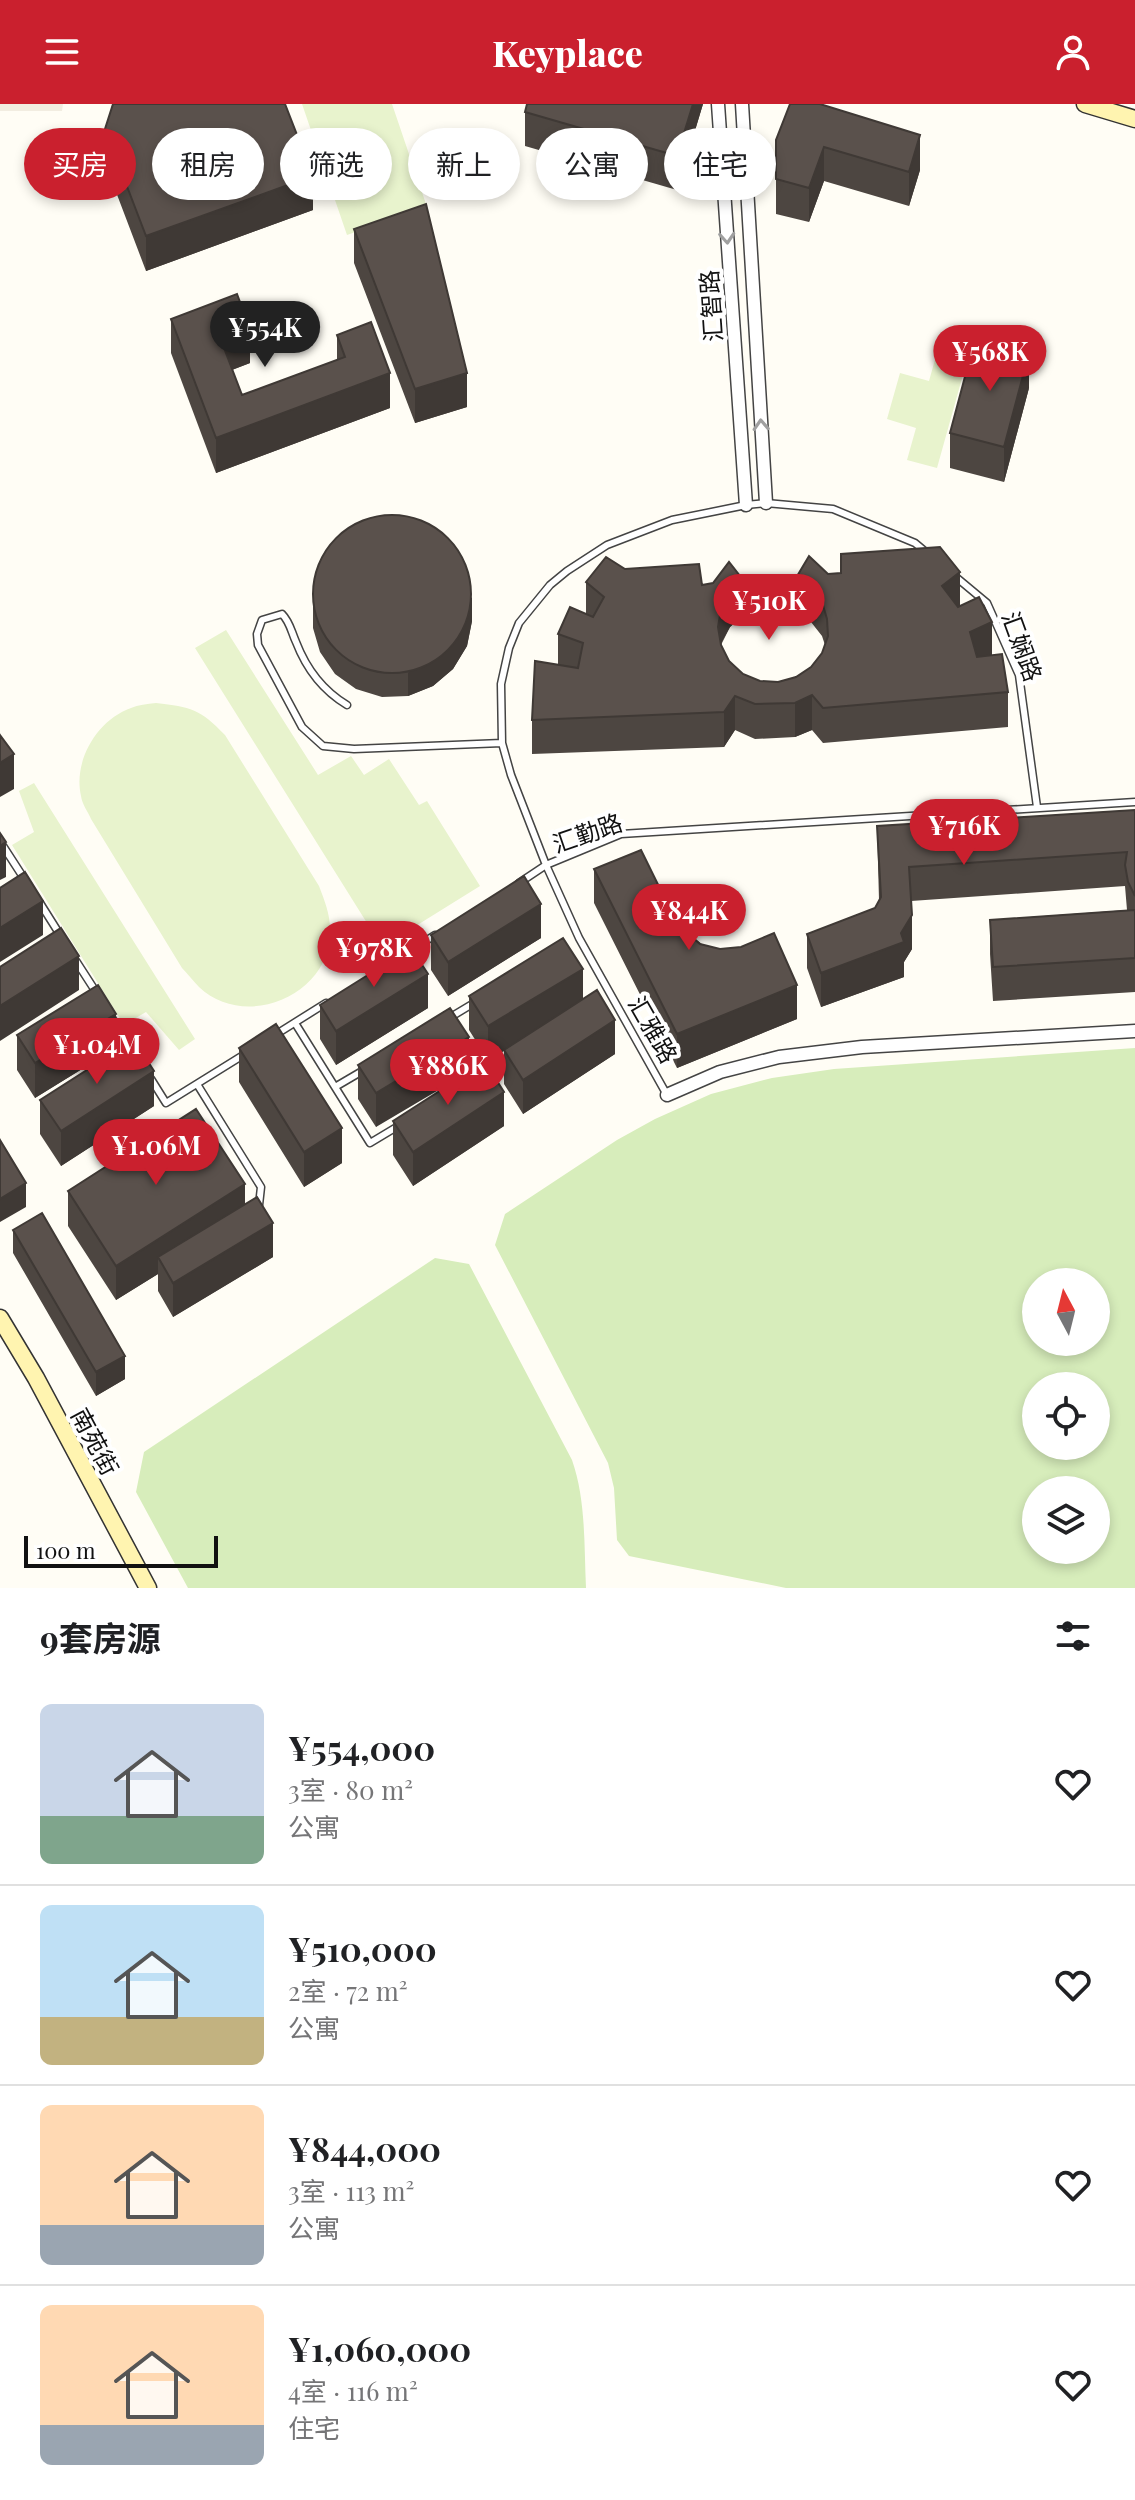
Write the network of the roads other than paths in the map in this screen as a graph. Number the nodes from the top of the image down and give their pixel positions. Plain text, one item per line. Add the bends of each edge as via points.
1 (718, 104) edge
2 (742, 104) edge
3 (1085, 104) edge
4 (1135, 119) edge
5 (766, 503) junction
6 (746, 505) junction
7 (939, 563) edge
8 (951, 573) edge
9 (347, 705) dead end
10 (502, 743) junction
11 (1135, 802) edge
12 (1037, 807) junction
13 (1, 843) edge
14 (546, 865) junction
15 (26, 882) edge
16 (512, 887) edge
17 (34, 895) edge
18 (446, 928) edge
19 (579, 938) junction
20 (566, 946) edge
21 (67, 947) edge
22 (403, 955) edge
23 (75, 960) edge
24 (100, 999) edge
25 (331, 1000) edge
26 (476, 1001) edge
27 (108, 1012) edge
28 (451, 1017) junction
29 (295, 1023) junction
30 (438, 1025) edge
31 (1135, 1031) edge
32 (270, 1038) edge
33 (258, 1046) edge
34 (133, 1051) edge
35 (522, 1051) edge
36 (374, 1064) edge
37 (484, 1074) junction
38 (149, 1077) edge
39 (472, 1081) edge
40 (197, 1084) junction
41 (492, 1086) edge
42 (335, 1087) junction
43 (667, 1095) joint
44 (408, 1120) edge
45 (258, 1214) edge
46 (0, 1318) edge
47 (148, 1588) edge

1 -> 6 street, 汇智路
5 -> 2 street, 汇智路
3 - 4 main road
5 - 6 lane, 汇雅路
5 - 7 lane via 833,509 915,543
6 - 10 lane, 汇雅路 via 672,520 607,545 550,585 519,623 509,648 501,684
8 - 12 lane, 汇娴路 via 987,603 1019,675
9 - 10 lane via 332,696 304,662 282,614 262,620 258,645 302,727 323,746
10 - 14 lane, 汇雅路
11 - 12 lane, 汇勤路
12 - 14 lane, 汇勤路 via 621,834
13 - 15 lane
14 - 16 lane, 汇勤路
14 - 19 lane, 汇雅路
17 - 21 lane
18 - 22 lane
19 - 20 lane
19 - 43 lane, 汇雅路
23 - 24 lane
25 - 29 lane
26 - 28 lane
27 - 34 lane
28 - 30 lane
28 - 37 lane
29 - 32 lane
29 - 42 lane
31 - 43 street, 汇雅路 via 779,1057 720,1072
33 - 40 lane
35 - 37 lane
36 - 42 lane
37 - 39 lane
37 - 41 lane
38 - 40 lane via 166,1103
40 - 45 lane via 261,1187
42 - 44 lane via 370,1143
46 - 47 main road, 南苑街

